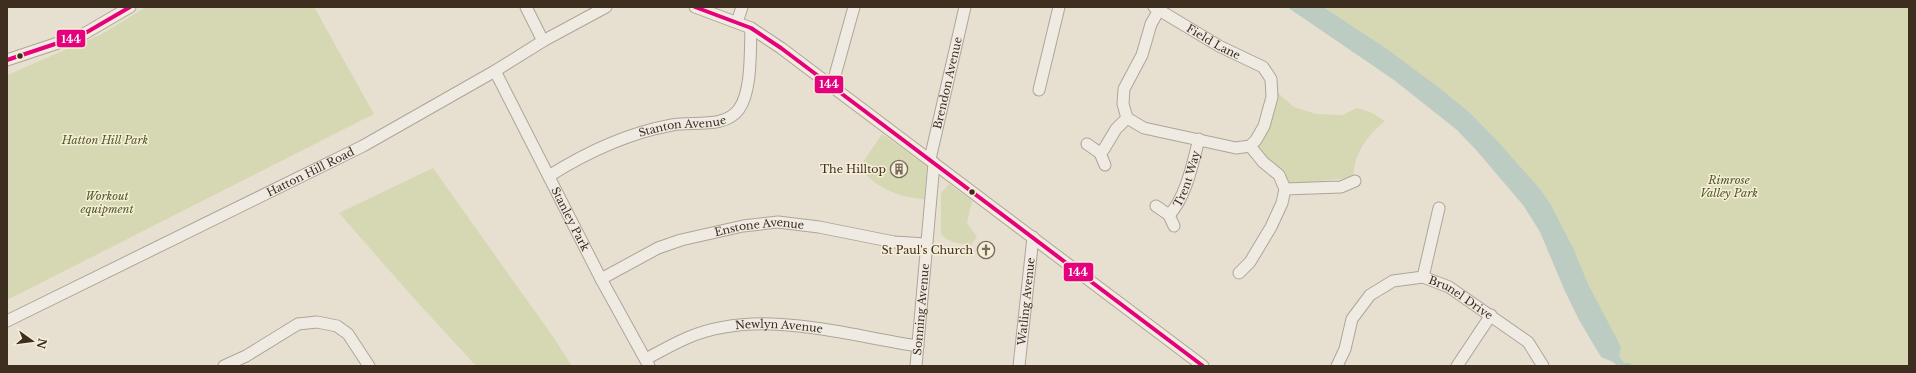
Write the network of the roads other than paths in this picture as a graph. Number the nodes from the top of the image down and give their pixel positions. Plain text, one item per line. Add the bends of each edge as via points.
1 (130, 7) edge
2 (526, 7) edge
3 (606, 7) edge
4 (695, 7) edge
5 (742, 7) edge
6 (854, 7) edge
7 (965, 7) edge
8 (1059, 7) edge
9 (1156, 9) edge
10 (737, 22) junction
11 (752, 28) junction
12 (543, 40) junction
13 (7, 60) edge
14 (495, 71) junction
15 (832, 86) junction
16 (1039, 90) dead end
17 (1127, 118) junction
18 (1199, 139) junction
19 (1087, 144) dead end
20 (1250, 146) junction
21 (1100, 153) junction
22 (932, 161) junction
23 (1105, 165) dead end
24 (549, 176) junction
25 (1355, 181) dead end
26 (1285, 189) junction
27 (1156, 206) dead end
28 (1439, 208) dead end
29 (1169, 215) junction
30 (1174, 226) dead end
31 (1033, 237) junction
32 (926, 244) junction
33 (1239, 273) dead end
34 (1423, 277) junction
35 (601, 279) junction
36 (1491, 315) junction
37 (7, 321) edge
38 (918, 346) junction
39 (648, 362) edge
40 (224, 366) edge
41 (369, 366) edge
42 (916, 366) edge
43 (1019, 366) edge
44 (1203, 366) edge
45 (1337, 366) edge
46 (1457, 366) edge
47 (1543, 366) edge

1 - 13 street via 82,35
2 - 12 street
3 - 12 street, Hatton Hill Road
4 - 10 street
5 - 10 street
6 - 15 street
7 - 22 street, Brendon Avenue
8 - 16 street
9 - 17 street via 1142,55 1124,89 1123,104
9 - 20 street, Field Lane via 1219,46 1263,67 1271,79 1272,97 1264,126
10 - 11 street
11 - 15 street
11 - 24 street, Stanton Avenue via 747,89 738,110 732,116 706,123 673,125 641,132 576,159
12 - 14 street, Hatton Hill Road
14 - 24 street, Stanley Park
14 - 37 street, Hatton Hill Road via 363,146
15 - 22 street
17 - 18 street via 1144,128
17 - 21 street
18 - 20 street via 1236,148
18 - 29 street, Trent Way via 1191,171 1176,208
19 - 21 street
20 - 26 street via 1263,162 1279,175
21 - 23 street
22 - 31 street
22 - 32 street, Sonning Avenue
24 - 35 street, Stanley Park
25 - 26 street via 1341,187
26 - 33 street via 1282,203 1271,227 1250,262
27 - 29 street, Trent Way
28 - 34 street
29 - 30 street, Trent Way
31 - 43 street, Watling Avenue
31 - 44 street
32 - 35 street, Enstone Avenue via 894,242 819,227 778,222 743,226 681,240 658,248
32 - 38 street, Sonning Avenue
34 - 36 street, Brunel Drive via 1449,287
34 - 45 street, Brunel Drive via 1393,280 1370,294 1352,319
35 - 39 street, Stanley Park
36 - 46 street
36 - 47 street, Brunel Drive via 1528,342
38 - 39 street, Newlyn Avenue via 827,329 762,324 720,328 687,338
38 - 42 street, Sonning Avenue
40 - 41 street via 246,356 298,324 317,322 337,326 348,334

